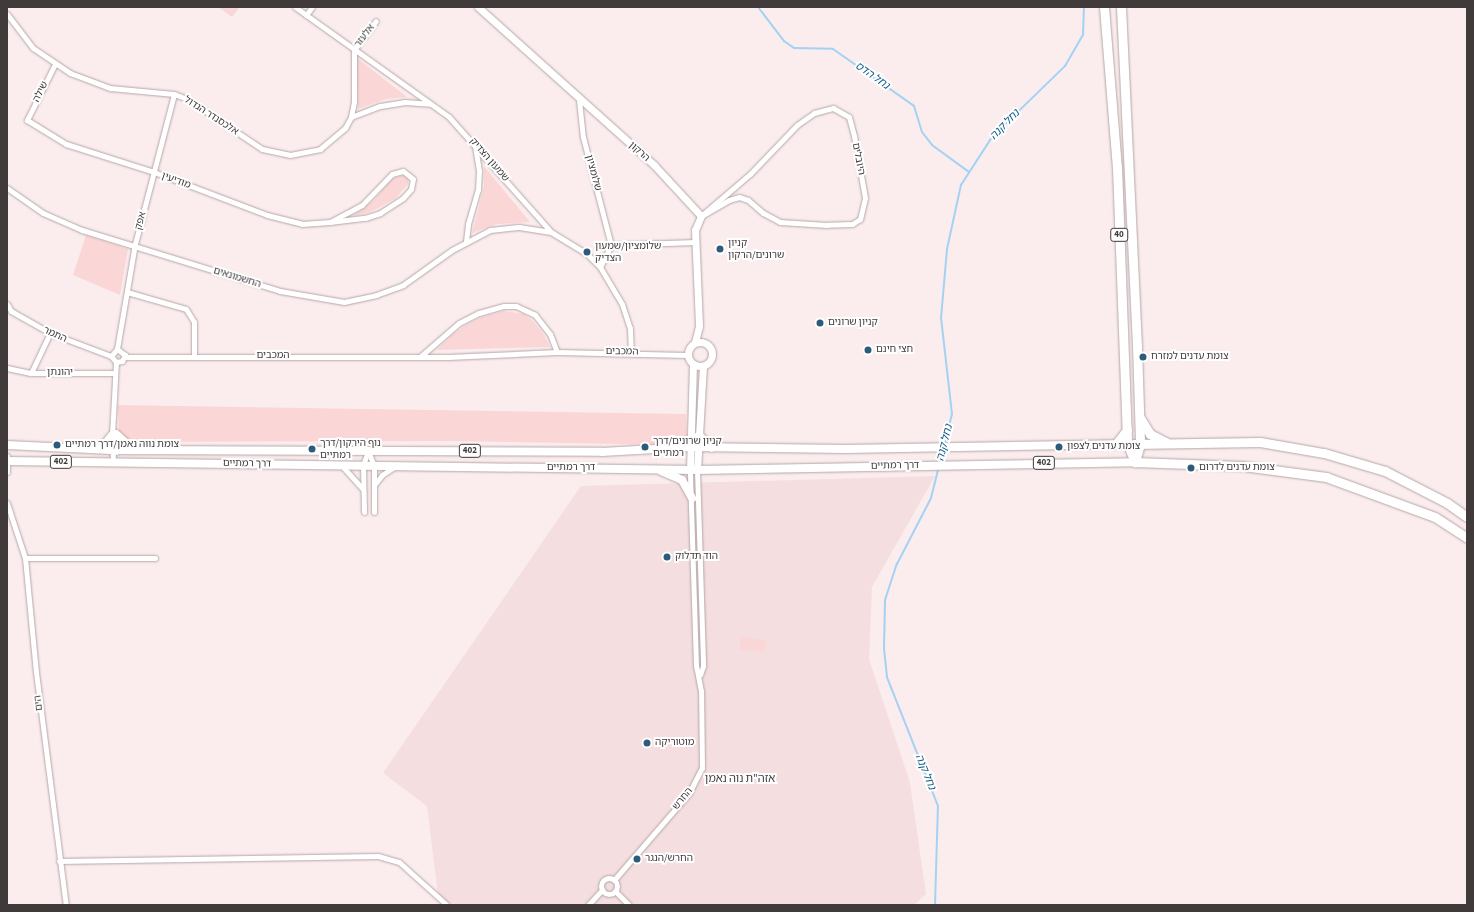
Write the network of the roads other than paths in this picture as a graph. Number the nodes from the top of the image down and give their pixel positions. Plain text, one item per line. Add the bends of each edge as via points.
1 (295, 7) edge
2 (312, 7) edge
3 (478, 7) edge
4 (1104, 7) edge
5 (1121, 7) edge
6 (7, 14) edge
7 (306, 15) junction
8 (376, 21) dead end
9 (354, 50) junction
10 (55, 64) junction
11 (174, 94) junction
12 (580, 100) junction
13 (430, 104) junction
14 (351, 117) junction
15 (27, 120) joint
16 (475, 144) junction
17 (154, 172) junction
18 (7, 188) edge
19 (701, 216) junction
20 (330, 222) junction
21 (551, 232) junction
22 (466, 241) junction
23 (695, 242) junction
24 (135, 244) junction
25 (611, 245) junction
26 (600, 267) junction
27 (127, 292) junction
28 (7, 304) edge
29 (698, 326) junction
30 (50, 333) junction
31 (695, 342) junction
32 (703, 342) junction
33 (117, 349) junction
34 (557, 352) junction
35 (631, 352) junction
36 (687, 355) junction
37 (111, 356) junction
38 (194, 356) junction
39 (421, 356) junction
40 (124, 357) junction
41 (116, 362) junction
42 (693, 364) junction
43 (703, 366) junction
44 (7, 368) edge
45 (31, 373) junction
46 (114, 373) junction
47 (1138, 411) junction
48 (1128, 428) junction
49 (114, 434) junction
50 (695, 436) junction
51 (1127, 443) junction
52 (1172, 443) junction
53 (1116, 444) junction
54 (1140, 444) junction
55 (7, 445) edge
56 (681, 448) junction
57 (695, 448) junction
58 (713, 448) junction
59 (96, 450) junction
60 (114, 450) junction
61 (135, 450) junction
62 (368, 451) junction
63 (7, 459) edge
64 (1134, 462) junction
65 (113, 463) junction
66 (339, 465) junction
67 (363, 465) junction
68 (374, 466) junction
69 (394, 467) junction
70 (655, 468) junction
71 (694, 470) junction
72 (7, 472) edge
73 (374, 485) junction
74 (363, 489) junction
75 (692, 498) junction
76 (7, 503) edge
77 (364, 512) dead end
78 (374, 512) dead end
79 (1467, 517) edge
80 (1467, 538) edge
81 (25, 558) junction
82 (155, 558) dead end
83 (700, 675) junction
84 (59, 861) junction
85 (614, 880) junction
86 (602, 890) junction
87 (615, 891) junction
88 (66, 905) edge
89 (447, 905) edge
90 (588, 905) edge
91 (629, 905) edge

1 - 7 street, שמעון הצדיק
2 - 7 street
3 - 12 street, הרקון
4 - 48 highway, 40 via 1118,167
5 - 47 highway, 40
6 - 10 street, אלכסנדר הגדול via 33,48
7 - 9 street, שמעון הצדיק
8 - 9 street, אלעזר
9 - 13 street, שמעון הצדיק
9 - 14 street
10 - 11 street, אלכסנדר הגדול via 89,82 110,88
10 - 15 street, שילה
11 - 14 street, אלכסנדר הגדול via 187,99 250,142 274,153 304,154 320,149 345,128
11 - 17 street, אפק
12 - 19 street, הרקון via 654,165
12 - 25 street, שלומציון via 583,137
13 - 14 street via 404,102 380,106
13 - 16 street, שמעון הצדיק via 449,117
15 - 17 street, מודיעין via 66,144
16 - 21 street, שמעון הצדיק
16 - 22 street via 479,170 478,190
17 - 20 street, מודיעין via 267,215 302,224
17 - 24 street, אפק
18 - 24 street, החשמונאים via 59,221
19 - 19 street, היובלים via 739,197 748,200 763,214 780,222 827,225 852,224 860,219 865,198 860,162 849,117 833,108 814,113 797,125 750,174
19 - 23 street via 695,230
20 - 20 street, מודיעין via 380,213 403,198 411,189 413,179 403,171 392,174 362,205
21 - 22 street, החשמונאים via 519,227 504,228 490,230
21 - 26 street, שמעון הצדיק via 587,254
22 - 24 street, החשמונאים via 404,284 376,295 344,302 280,291
23 - 25 street
23 - 29 street
24 - 27 street, אפק
25 - 26 street
26 - 35 street, שמעון הצדיק via 622,304 630,328
27 - 33 street, אפק
27 - 38 street via 186,309 194,322
28 - 30 street, התמר via 11,311
29 - 31 street
29 - 32 street
30 - 37 street, התמר
30 - 45 street
31 - 32 street
31 - 36 street via 688,348
32 - 43 street via 710,346 712,354 710,361
33 - 37 street
33 - 40 street via 123,351
34 - 35 street, המכבים
34 - 39 street, המכבים
34 - 39 street via 550,334 534,316 520,308 504,306 479,313 459,323
35 - 36 street, המכבים
36 - 42 street
37 - 41 street
38 - 39 street, המכבים
38 - 40 street, המכבים
40 - 41 street via 120,362
41 - 46 street
42 - 43 street
42 - 50 street
43 - 50 street
44 - 45 street, יהונתן
45 - 46 street, יהונתן
46 - 49 street
47 - 52 highway via 1143,425 1150,434
47 - 54 highway, 40
48 - 51 highway, 40
48 - 53 highway
49 - 59 main road
49 - 60 street
49 - 61 main road
50 - 56 main road via 687,446
50 - 57 street
50 - 58 main road
51 - 53 main road, דרך רמתיים / 402
51 - 54 highway
51 - 64 highway, 40
52 - 54 highway
52 - 79 highway via 1260,442 1324,453 1385,472 1446,503
53 - 58 main road, דרך רמתיים / 402
54 - 64 highway, 40
55 - 59 main road, דרך רמתיים / 402
56 - 57 main road, דרך רמתיים / 402
56 - 62 main road, דרך רמתיים / 402 via 602,452
57 - 58 main road, דרך רמתיים / 402
57 - 71 street
59 - 60 main road, דרך רמתיים / 402
60 - 61 main road, דרך רמתיים / 402
60 - 65 street
61 - 62 main road, דרך רמתיים / 402
62 - 67 street
62 - 68 street
63 - 65 main road, דרך רמתיים / 402
63 - 72 street
64 - 71 main road, דרך רמתיים / 402
64 - 80 highway via 1243,466 1326,477 1435,518
65 - 66 main road, דרך רמתיים / 402
66 - 67 main road, דרך רמתיים / 402
66 - 74 street via 349,470
67 - 68 main road, דרך רמתיים / 402
67 - 74 street
68 - 69 main road, דרך רמתיים / 402
68 - 73 street
69 - 70 main road, דרך רמתיים / 402
69 - 73 street via 382,475
70 - 71 main road, דרך רמתיים / 402
70 - 75 main road via 682,480
71 - 75 street, החרש
71 - 83 street, החרש via 703,666
73 - 78 street
74 - 77 street
75 - 83 street, החרש via 696,658
76 - 81 street, הים
81 - 82 street
81 - 84 street, הים via 33,649
83 - 85 street, החרש via 702,763 698,777 683,800
84 - 88 street, הים
84 - 89 street via 378,856 399,862
85 - 86 street via 604,880
85 - 87 street via 617,885
86 - 87 street via 607,894
86 - 90 street
87 - 91 street

